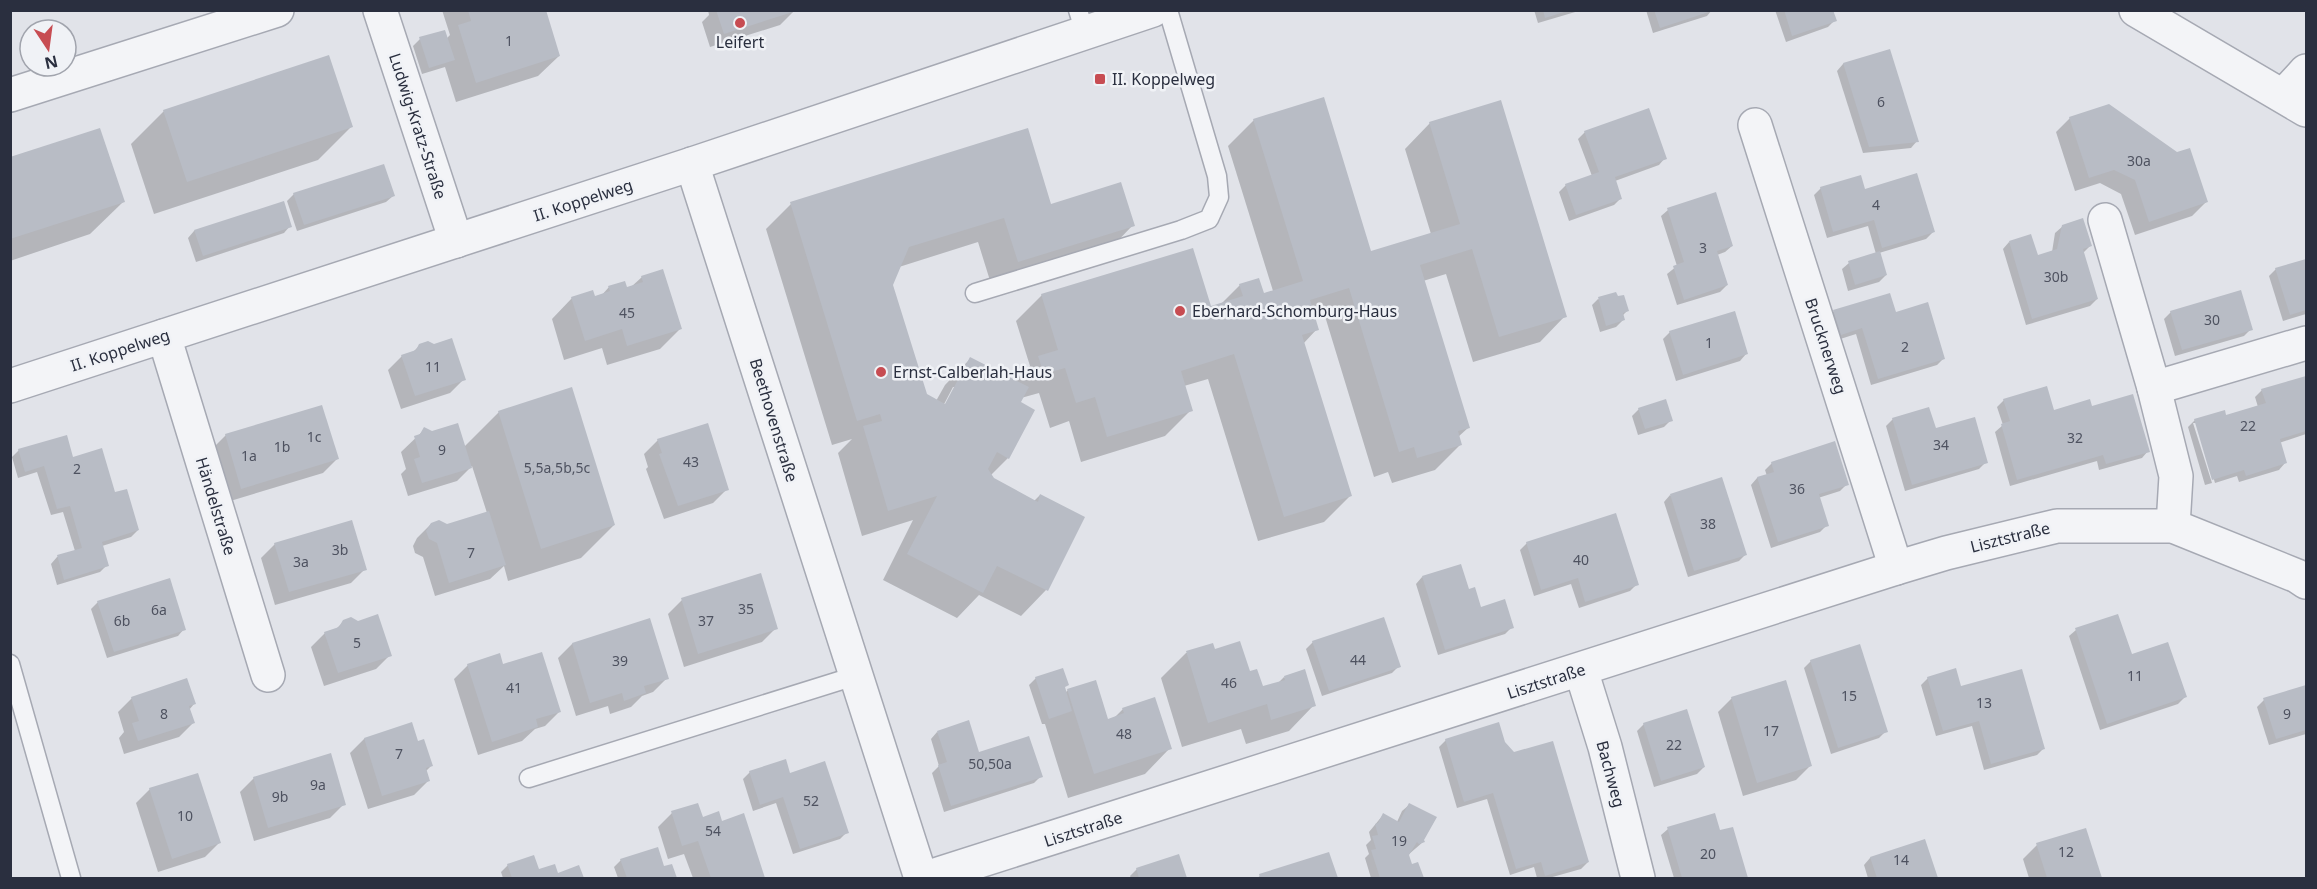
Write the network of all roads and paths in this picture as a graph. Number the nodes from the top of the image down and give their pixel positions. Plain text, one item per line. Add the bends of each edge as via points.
1 (277, 10) edge
2 (380, 10) edge
3 (1154, 10) edge
4 (1168, 10) edge
5 (2136, 10) edge
6 (1082, 22) edge
7 (2307, 71) edge
8 (10, 95) edge
9 (2295, 103) edge
10 (1755, 125) dead end
11 (692, 164) junction
12 (2105, 220) dead end
13 (456, 241) junction
14 (975, 293) dead end
15 (164, 336) junction
16 (2307, 343) edge
17 (10, 386) edge
18 (2154, 388) junction
19 (2173, 526) junction
20 (1896, 568) junction
21 (2307, 582) edge
22 (10, 664) edge
23 (1581, 670) junction
24 (268, 675) dead end
25 (855, 676) junction
26 (529, 778) dead end
27 (71, 879) edge
28 (921, 879) edge
29 (926, 879) edge
30 (1638, 879) edge

1 - 8 street
2 - 13 street, Ludwig-Kratz-Straße
3 - 6 street, II. Koppelweg
4 - 14 lane via 1216,176 1219,197 1209,219
5 - 9 street
6 - 11 street, II. Koppelweg
7 - 9 street
10 - 20 street, Brucknerweg
11 - 13 street, II. Koppelweg
11 - 25 street, Beethovenstraße
12 - 18 street
13 - 15 street, II. Koppelweg
15 - 17 street, II. Koppelweg
15 - 24 street, Händelstraße
16 - 18 street
18 - 19 street via 2176,476
19 - 20 street, Lisztstraße via 2057,526
19 - 21 street, Lisztstraße
20 - 23 street, Lisztstraße
22 - 27 lane
23 - 29 street, Lisztstraße
23 - 30 street, Bachweg
25 - 26 lane
25 - 28 street, Beethovenstraße

